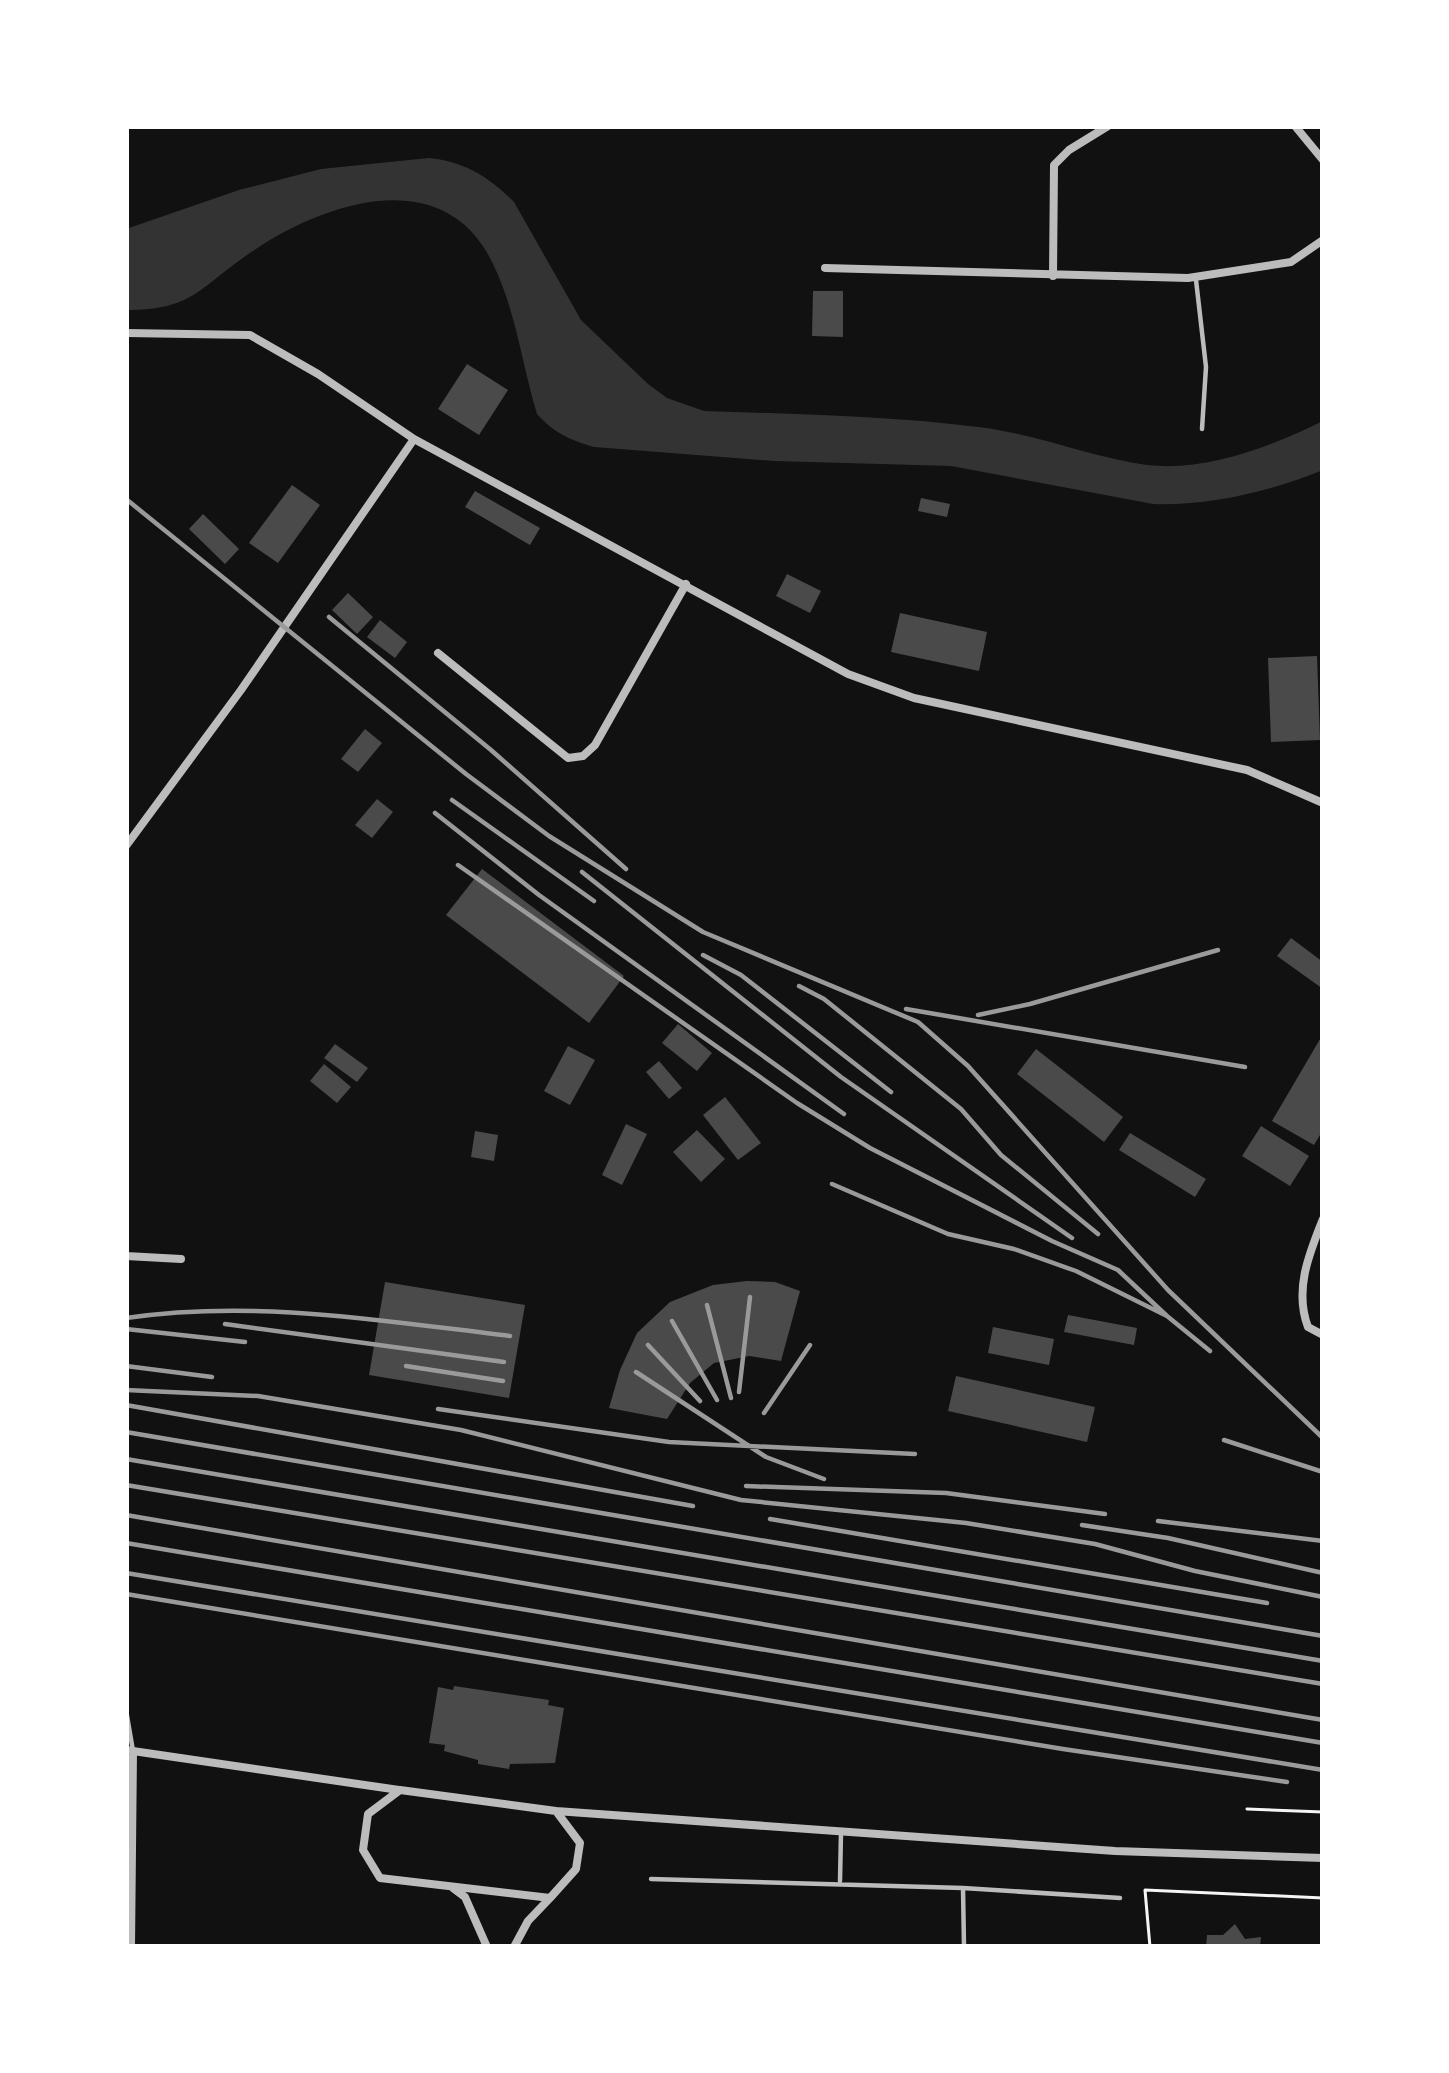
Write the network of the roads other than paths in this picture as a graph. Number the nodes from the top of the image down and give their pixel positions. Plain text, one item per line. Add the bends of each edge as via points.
1 (1108, 126) edge
2 (1295, 126) edge
3 (1323, 160) edge
4 (1323, 240) edge
5 (825, 268) dead end
6 (1053, 276) junction
7 (1196, 277) junction
8 (126, 333) edge
9 (1202, 429) dead end
10 (414, 439) junction
11 (686, 584) junction
12 (438, 653) dead end
13 (1323, 803) edge
14 (126, 846) edge
15 (1323, 1219) edge
16 (126, 1256) edge
17 (181, 1259) dead end
18 (1323, 1335) edge
19 (126, 1710) edge
20 (130, 1750) edge
21 (400, 1790) junction
22 (556, 1811) junction
23 (841, 1833) junction
24 (1323, 1858) edge
25 (651, 1879) dead end
26 (840, 1884) junction
27 (452, 1887) junction
28 (963, 1888) junction
29 (550, 1898) junction
30 (1120, 1898) dead end
31 (131, 1947) edge
32 (487, 1947) edge
33 (514, 1947) edge
34 (964, 1947) edge

1 - 6 street via 1054,165
2 - 3 street
4 - 7 street via 1291,262
5 - 6 street
6 - 7 street
7 - 9 lane via 1206,367
8 - 10 street via 250,335
10 - 11 street
10 - 14 street
11 - 12 street via 583,756 568,758
11 - 13 street via 848,674 914,698 1246,770
15 - 18 street via 1299,1305 1308,1327
16 - 17 street
19 - 20 lane
20 - 21 street
20 - 31 street
21 - 22 street
21 - 27 street via 368,1814 363,1850 380,1878
22 - 23 street
22 - 29 street via 580,1843 576,1869
23 - 24 street
23 - 26 lane
25 - 26 lane
26 - 28 lane
27 - 29 street
27 - 32 street
28 - 30 lane
28 - 34 lane
29 - 33 street

